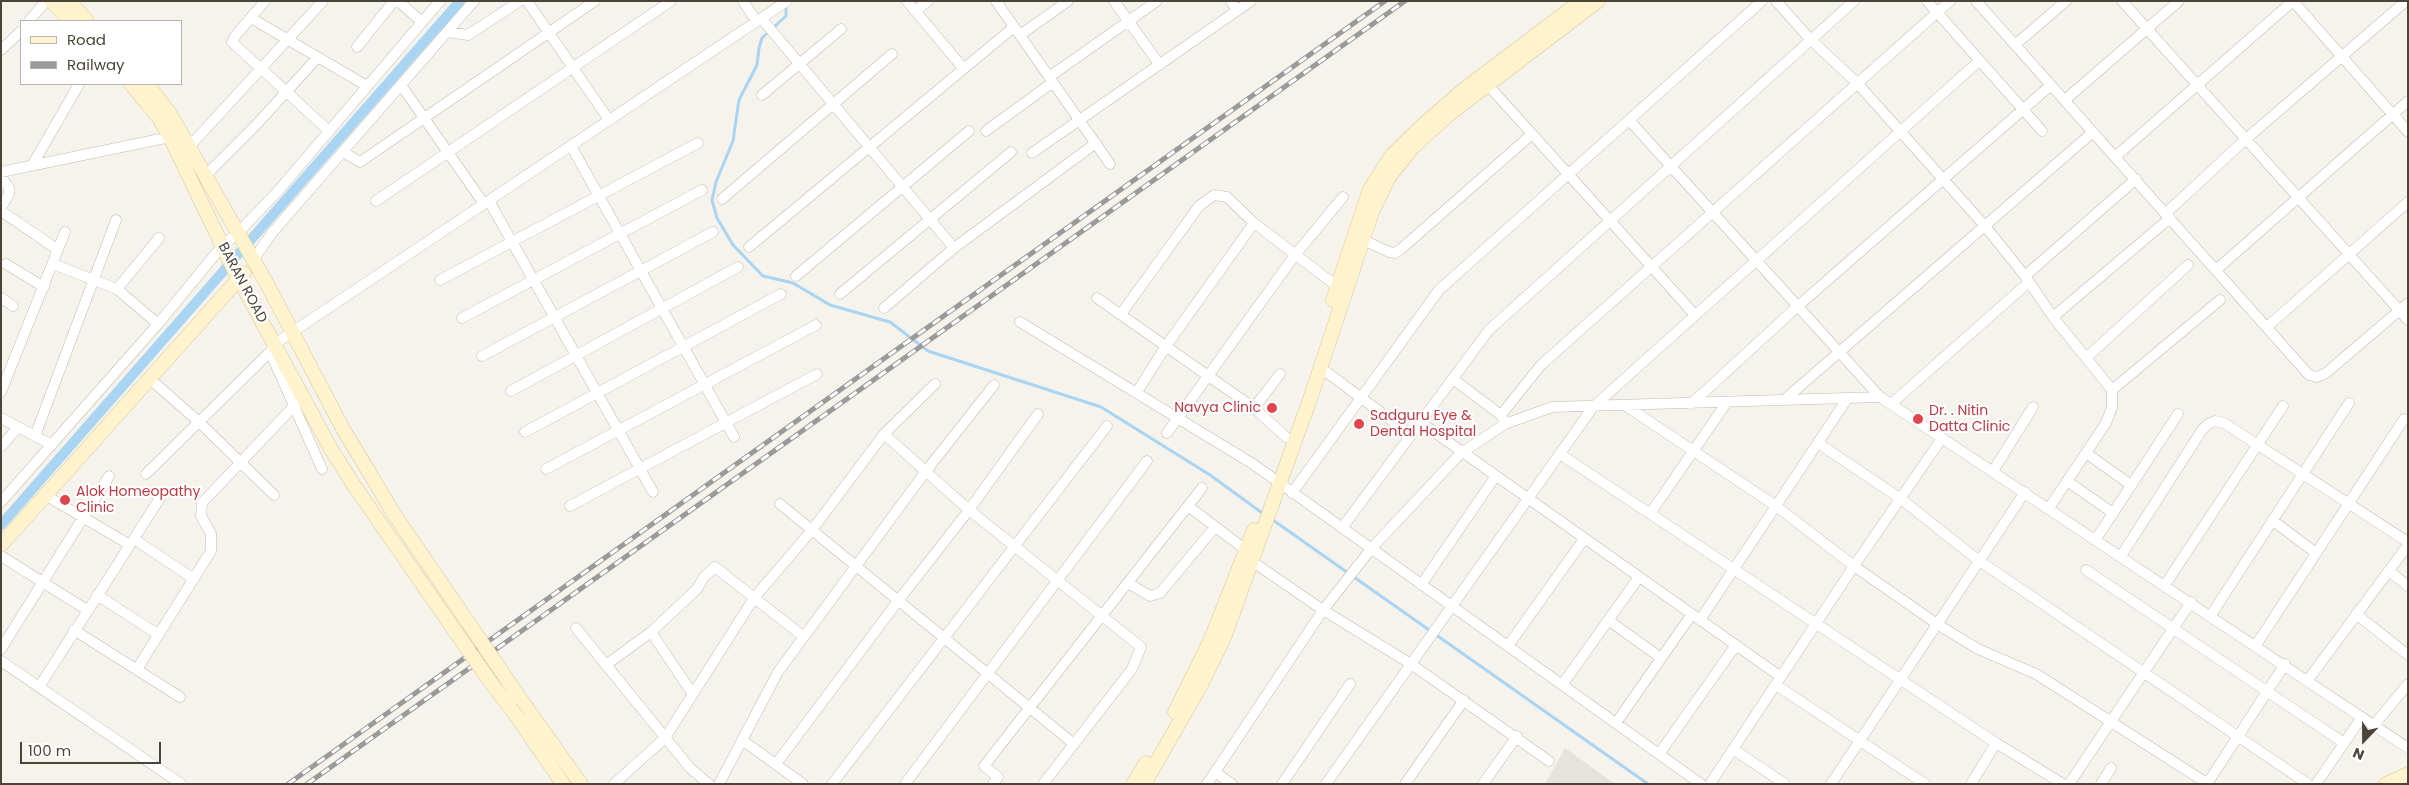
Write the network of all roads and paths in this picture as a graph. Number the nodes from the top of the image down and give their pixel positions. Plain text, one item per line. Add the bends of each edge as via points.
1 (46, 1) edge
2 (51, 1) edge
3 (68, 1) edge
4 (265, 1) edge
5 (323, 1) edge
6 (394, 1) edge
7 (398, 1) edge
8 (440, 1) edge
9 (474, 1) edge
10 (520, 1) edge
11 (527, 1) edge
12 (595, 1) edge
13 (671, 1) edge
14 (743, 1) edge
15 (908, 1) edge
16 (928, 1) edge
17 (996, 1) edge
18 (1068, 1) edge
19 (1114, 1) edge
20 (1157, 1) edge
21 (1231, 1) edge
22 (1251, 1) edge
23 (1581, 1) edge
24 (1598, 1) edge
25 (1762, 1) edge
26 (1776, 1) edge
27 (1854, 1) edge
28 (1927, 1) edge
29 (1950, 1) edge
30 (1976, 1) edge
31 (2066, 1) edge
32 (2122, 1) edge
33 (2179, 1) edge
34 (2293, 1) edge
35 (2406, 1) edge
36 (784, 3) edge
37 (915, 10) junction
38 (1237, 11) junction
39 (1937, 13) junction
40 (250, 18) junction
41 (30, 20) edge
42 (70, 20) edge
43 (87, 20) edge
44 (422, 22) junction
45 (762, 22) junction
46 (1128, 22) junction
47 (841, 29) dead end
48 (2148, 29) junction
49 (1017, 31) junction
50 (20, 32) edge
51 (448, 32) junction
52 (549, 32) junction
53 (1810, 39) junction
54 (287, 41) junction
55 (2015, 44) junction
56 (357, 46) dead end
57 (1, 50) edge
58 (892, 54) dead end
59 (317, 58) junction
60 (2342, 58) junction
61 (1980, 61) junction
62 (799, 64) junction
63 (1160, 65) junction
64 (573, 68) junction
65 (964, 68) junction
66 (261, 70) junction
67 (1051, 79) junction
68 (1487, 84) junction
69 (1857, 84) junction
70 (78, 85) edge
71 (132, 85) edge
72 (148, 85) edge
73 (401, 85) junction
74 (2051, 85) junction
75 (2199, 85) junction
76 (366, 86) junction
77 (286, 93) junction
78 (762, 95) dead end
79 (2065, 100) junction
80 (2408, 101) edge
81 (834, 105) junction
82 (2022, 110) junction
83 (2392, 114) junction
84 (424, 117) junction
85 (610, 120) junction
86 (1080, 120) junction
87 (1630, 120) junction
88 (329, 131) junction
89 (968, 131) dead end
90 (986, 131) dead end
91 (1900, 131) junction
92 (2042, 132) dead end
93 (2093, 132) junction
94 (2408, 132) edge
95 (1531, 135) junction
96 (170, 137) junction
97 (2246, 139) junction
98 (698, 143) dead end
99 (1096, 143) junction
100 (572, 146) junction
101 (868, 146) junction
102 (189, 147) junction
103 (343, 152) junction
104 (1011, 152) dead end
105 (448, 153) junction
106 (1032, 153) dead end
107 (2115, 157) junction
108 (34, 164) junction
109 (1110, 164) dead end
110 (1671, 165) junction
111 (1, 172) edge
112 (205, 176) junction
113 (1568, 176) junction
114 (1, 177) edge
115 (1943, 180) junction
116 (2136, 180) junction
117 (902, 186) junction
118 (702, 190) dead end
119 (599, 195) junction
120 (2299, 196) junction
121 (1343, 197) dead end
122 (722, 200) dead end
123 (376, 201) dead end
124 (486, 202) junction
125 (2408, 202) edge
126 (1, 209) edge
127 (1713, 212) junction
128 (2168, 216) junction
129 (929, 218) junction
130 (116, 220) dead end
131 (1610, 222) junction
132 (1254, 223) junction
133 (1985, 226) junction
134 (65, 232) dead end
135 (713, 232) dead end
136 (621, 234) junction
137 (239, 235) junction
138 (160, 238) dead end
139 (1364, 240) junction
140 (512, 242) junction
141 (749, 247) dead end
142 (954, 248) junction
143 (58, 250) junction
144 (224, 250) junction
145 (2348, 252) junction
146 (1295, 255) junction
147 (252, 257) junction
148 (1756, 260) junction
149 (6, 264) dead end
150 (53, 264) junction
151 (2188, 265) dead end
152 (738, 267) dead end
153 (1651, 267) junction
154 (2216, 270) junction
155 (641, 271) junction
156 (238, 274) junction
157 (796, 276) dead end
158 (2027, 279) junction
159 (94, 280) junction
160 (440, 280) dead end
161 (534, 280) junction
162 (1338, 286) junction
163 (44, 287) junction
164 (117, 290) junction
165 (781, 294) dead end
166 (840, 294) dead end
167 (1, 298) edge
168 (1097, 298) dead end
169 (2220, 300) dead end
170 (2408, 304) edge
171 (14, 306) dead end
172 (1798, 306) junction
173 (884, 308) dead end
174 (662, 309) junction
175 (2398, 312) junction
176 (1121, 314) junction
177 (1695, 316) junction
178 (555, 317) junction
179 (2053, 317) junction
180 (462, 318) dead end
181 (2408, 320) edge
182 (1020, 322) dead end
183 (158, 324) junction
184 (816, 325) dead end
185 (2268, 326) junction
186 (292, 333) junction
187 (683, 346) junction
188 (1166, 346) junction
189 (273, 348) junction
190 (1840, 352) junction
191 (482, 356) dead end
192 (576, 356) junction
193 (2086, 358) junction
194 (1321, 368) junction
195 (817, 374) dead end
196 (1280, 374) dead end
197 (1209, 376) junction
198 (150, 378) junction
199 (1452, 378) junction
200 (704, 384) junction
201 (935, 384) dead end
202 (994, 385) dead end
203 (2112, 390) junction
204 (512, 391) dead end
205 (1, 392) edge
206 (1137, 392) junction
207 (598, 393) junction
208 (1361, 397) junction
209 (1880, 397) junction
210 (1847, 398) junction
211 (1784, 400) junction
212 (1727, 402) junction
213 (2349, 403) dead end
214 (1692, 404) junction
215 (1891, 404) junction
216 (296, 406) junction
217 (1626, 406) junction
218 (2283, 406) dead end
219 (1592, 407) junction
220 (2033, 407) dead end
221 (1254, 408) junction
222 (1038, 414) dead end
223 (2178, 414) dead end
224 (1179, 417) junction
225 (1, 418) edge
226 (1503, 419) junction
227 (2404, 419) dead end
228 (200, 422) junction
229 (1420, 422) junction
230 (726, 423) junction
231 (1107, 426) dead end
232 (18, 427) junction
233 (618, 430) junction
234 (525, 432) dead end
235 (1167, 433) dead end
236 (884, 434) junction
237 (1411, 435) junction
238 (35, 436) junction
239 (734, 437) dead end
240 (1286, 437) junction
241 (1942, 438) junction
242 (1818, 443) junction
243 (52, 445) junction
244 (2257, 445) junction
245 (1, 447) edge
246 (1693, 452) junction
247 (2086, 452) junction
248 (1461, 453) junction
249 (1560, 454) junction
250 (1147, 461) dead end
251 (240, 462) junction
252 (322, 469) dead end
253 (546, 469) dead end
254 (640, 469) junction
255 (926, 471) junction
256 (1993, 471) junction
257 (146, 474) dead end
258 (2302, 474) junction
259 (109, 476) dead end
260 (1495, 476) junction
261 (1276, 480) junction
262 (2067, 481) junction
263 (2131, 485) junction
264 (1202, 488) dead end
265 (653, 492) dead end
266 (1292, 492) junction
267 (2025, 492) junction
268 (46, 495) junction
269 (274, 495) dead end
270 (160, 498) dead end
271 (1901, 499) junction
272 (1528, 500) junction
273 (1, 502) edge
274 (780, 504) dead end
275 (2348, 504) junction
276 (570, 506) dead end
277 (1188, 506) junction
278 (1776, 506) junction
279 (2049, 508) junction
280 (969, 510) junction
281 (2113, 513) junction
282 (1650, 514) junction
283 (84, 517) junction
284 (2272, 520) junction
285 (1215, 527) junction
286 (1342, 528) junction
287 (812, 530) junction
288 (2096, 539) junction
289 (1584, 540) junction
290 (132, 542) junction
291 (2408, 544) edge
292 (1, 545) edge
293 (1013, 546) junction
294 (1371, 549) junction
295 (2316, 553) junction
296 (1, 556) edge
297 (1249, 556) junction
298 (2121, 556) junction
299 (1978, 560) junction
300 (856, 566) junction
301 (1854, 566) junction
302 (1734, 569) junction
303 (2086, 570) dead end
304 (2389, 570) junction
305 (1639, 577) junction
306 (194, 579) junction
307 (43, 582) junction
308 (1057, 582) junction
309 (1128, 583) junction
310 (1421, 585) junction
311 (2165, 585) junction
312 (2408, 586) edge
313 (97, 595) junction
314 (754, 598) junction
315 (898, 601) junction
316 (2191, 602) junction
317 (1452, 607) junction
318 (87, 610) junction
319 (1323, 610) junction
320 (2356, 614) junction
321 (2211, 615) junction
322 (1102, 616) junction
323 (1696, 617) junction
324 (1608, 620) junction
325 (1816, 624) junction
326 (1937, 624) junction
327 (576, 628) dead end
328 (2173, 628) junction
329 (74, 630) junction
330 (651, 632) junction
331 (159, 635) junction
332 (804, 637) junction
333 (943, 638) junction
334 (1736, 645) junction
335 (2256, 645) junction
336 (1508, 646) junction
337 (1, 649) edge
338 (2408, 655) edge
339 (1662, 658) junction
340 (1, 661) edge
341 (1411, 664) junction
342 (2285, 664) junction
343 (606, 665) junction
344 (137, 669) junction
345 (2144, 672) junction
346 (987, 673) junction
347 (1900, 679) junction
348 (2308, 680) junction
349 (1779, 681) junction
350 (1350, 684) dead end
351 (2408, 684) edge
352 (1562, 685) junction
353 (39, 687) junction
354 (2266, 692) junction
355 (692, 693) junction
356 (180, 697) dead end
357 (1464, 700) junction
358 (1030, 708) junction
359 (2362, 717) junction
360 (2112, 720) junction
361 (1616, 723) junction
362 (2374, 725) junction
363 (2237, 735) junction
364 (1517, 736) junction
365 (665, 738) junction
366 (742, 740) junction
367 (1860, 740) junction
368 (1996, 743) junction
369 (1074, 744) junction
370 (2344, 744) junction
371 (2408, 748) edge
372 (1733, 749) junction
373 (1659, 754) junction
374 (1549, 761) dead end
375 (776, 764) junction
376 (2111, 768) dead end
377 (1215, 772) junction
378 (2408, 774) edge
379 (909, 782) edge
380 (182, 784) edge
381 (563, 784) edge
382 (580, 784) edge
383 (614, 784) edge
384 (709, 784) edge
385 (719, 784) edge
386 (803, 784) edge
387 (832, 784) edge
388 (993, 784) edge
389 (1043, 784) edge
390 (1133, 784) edge
391 (1144, 784) edge
392 (1207, 784) edge
393 (1232, 784) edge
394 (1282, 784) edge
395 (1326, 784) edge
396 (1405, 784) edge
397 (1483, 784) edge
398 (1701, 784) edge
399 (1710, 784) edge
400 (1785, 784) edge
401 (1831, 784) edge
402 (1925, 784) edge
403 (1971, 784) edge
404 (2063, 784) edge
405 (2069, 784) edge
406 (2102, 784) edge
407 (2207, 784) edge
408 (2308, 784) edge
409 (2316, 784) edge
410 (2386, 784) edge

1 - 41 street
2 - 42 street
3 - 43 street
4 - 40 street
5 - 54 street
6 - 56 street
7 - 44 street
8 - 44 street
9 - 51 street
10 - 51 street via 468,35
11 - 52 street
12 - 52 street
13 - 64 street
14 - 45 street
15 - 37 street
16 - 37 street
17 - 49 street
18 - 49 street
19 - 46 street
20 - 46 street
21 - 38 street
22 - 38 street
23 - 162 street via 1462,91 1392,156 1370,189
24 - 68 street
25 - 87 street
26 - 53 street
27 - 53 street
28 - 39 street
29 - 39 street
30 - 55 street
31 - 55 street
32 - 48 street
33 - 48 street
34 - 60 street
34 - 75 street
35 - 60 street
36 - 45 street
37 - 65 street
38 - 63 street
39 - 61 street
39 - 69 street
40 - 54 street
40 - 66 street via 232,42
44 - 76 street
45 - 62 street
45 - 85 street
46 - 63 street
46 - 67 street
47 - 62 street
48 - 75 street
48 - 79 street
49 - 65 street
49 - 67 street
50 - 57 street
51 - 73 street
52 - 64 street
52 - 84 street
53 - 69 street
53 - 110 street
54 - 59 street
54 - 66 street
55 - 74 street
58 - 81 street
59 - 76 street
59 - 77 street
60 - 83 street
60 - 97 street
61 - 82 street
61 - 91 street
62 - 78 street
62 - 81 street
63 - 86 street
64 - 85 street
64 - 105 street
65 - 101 street
66 - 77 street
66 - 102 street
67 - 86 street
67 - 90 street
68 - 95 street
68 - 139 street via 1427,134 1401,161 1380,192
69 - 91 street
69 - 127 street
70 - 108 street
71 - 96 street, BARAN ROAD via 160,118
72 - 102 street, BARAN ROAD
73 - 84 street
73 - 103 street
74 - 79 street
74 - 82 street
75 - 97 street
75 - 107 street
76 - 88 street
77 - 88 street
77 - 112 street
79 - 93 street
80 - 83 street
81 - 101 street
81 - 122 street
82 - 92 street
82 - 115 street
83 - 94 street
83 - 120 street
84 - 103 street via 360,162
84 - 105 street
85 - 100 street
86 - 99 street
86 - 106 street
87 - 110 street
87 - 113 street
88 - 137 street
89 - 117 street
91 - 115 street
91 - 148 street
93 - 107 street
93 - 133 street
95 - 113 street
95 - 139 street via 1401,250 1389,252
96 - 108 street
96 - 144 street, BARAN ROAD
97 - 120 street
97 - 128 street
98 - 119 street
99 - 109 street
99 - 142 street
100 - 119 street
100 - 124 street
101 - 117 street
101 - 141 street
102 - 112 street, BARAN ROAD
103 - 147 street
104 - 129 street
105 - 123 street
105 - 124 street
107 - 116 street
108 - 111 street
110 - 127 street
110 - 131 street
112 - 137 street, BARAN ROAD
113 - 131 street
113 - 208 street via 1439,290
114 - 126 street via 9,194
115 - 133 street
115 - 172 street
116 - 128 street
116 - 158 street
117 - 129 street
117 - 157 street
118 - 136 street
119 - 136 street
119 - 140 street
120 - 145 street
120 - 154 street
121 - 146 street
124 - 140 street
124 - 186 street
125 - 145 street
126 - 143 street
127 - 148 street
127 - 153 street
128 - 154 street
128 - 179 street
129 - 142 street
129 - 166 street
130 - 159 street
131 - 153 street
131 - 199 street via 1489,330
132 - 146 street
132 - 176 street via 1227,197 1214,195 1199,206
132 - 188 street
133 - 158 street
133 - 190 street
134 - 143 street
135 - 155 street
136 - 155 street
136 - 161 street
137 - 144 street
137 - 147 street, BARAN ROAD
138 - 164 street
139 - 194 street
140 - 160 street
140 - 161 street
142 - 173 street
143 - 150 street
144 - 156 street, BARAN ROAD
144 - 183 street
145 - 175 street
145 - 185 street
146 - 162 street
146 - 197 street
147 - 156 street
147 - 186 street, BARAN ROAD
148 - 172 street
148 - 177 street
149 - 163 street
150 - 159 street
150 - 163 street
151 - 193 street
152 - 174 street
153 - 177 street
153 - 226 street via 1541,365
154 - 185 street
155 - 174 street
155 - 178 street
156 - 189 street, BARAN ROAD
156 - 198 street
158 - 179 street
158 - 215 street
159 - 164 street
159 - 238 street
161 - 178 street
161 - 180 street
162 - 240 street
163 - 205 street
164 - 183 street
165 - 187 street
167 - 171 street
168 - 176 street
169 - 203 street
170 - 175 street
172 - 190 street
172 - 214 street
174 - 187 street
174 - 192 street
175 - 181 street
175 - 185 street via 2326,374 2317,377 2300,368
176 - 188 street
177 - 219 street
178 - 191 street
178 - 192 street
179 - 193 street
182 - 206 street
183 - 243 street
184 - 200 street
186 - 189 street
186 - 382 street, BARAN ROAD, bridge via 343,429 410,538
187 - 200 street
187 - 207 street
188 - 197 street
188 - 206 street
189 - 216 street
189 - 228 street
189 - 381 street, BARAN ROAD, bridge via 353,484
190 - 209 street
190 - 211 street
192 - 204 street
192 - 207 street
193 - 203 street
194 - 208 street
194 - 261 street
195 - 230 street
196 - 221 street
197 - 221 street
197 - 224 street
198 - 228 street
198 - 268 street
199 - 226 street
199 - 229 street
200 - 230 street
200 - 233 street
201 - 236 street
202 - 255 street
203 - 247 street via 2114,399 2110,416
206 - 224 street
207 - 233 street
207 - 234 street
208 - 237 street
208 - 266 street
209 - 210 street
209 - 215 street
210 - 211 street
210 - 242 street
211 - 212 street
212 - 214 street
212 - 246 street
213 - 258 street
214 - 217 street
215 - 241 street
216 - 251 street
216 - 252 street
217 - 219 street
217 - 246 street
218 - 244 street
219 - 226 street via 1552,408
219 - 249 street
220 - 256 street
221 - 240 street
222 - 280 street
223 - 263 street
224 - 235 street
224 - 261 street
225 - 232 street
226 - 248 street
227 - 275 street
228 - 251 street
228 - 257 street
229 - 237 street
229 - 248 street
230 - 239 street
230 - 254 street
231 - 293 street
232 - 238 street
232 - 245 street
233 - 253 street
233 - 254 street
236 - 255 street
236 - 287 street
237 - 286 street
238 - 243 street
240 - 261 street
241 - 256 street
241 - 271 street
242 - 271 street
242 - 278 street
243 - 273 street
244 - 258 street
244 - 298 street via 2224,423 2215,420 2208,424
244 - 311 street
246 - 278 street
246 - 282 street
247 - 262 street
247 - 263 street
248 - 260 street
248 - 294 street
249 - 272 street
249 - 282 street
250 - 308 street
251 - 269 street
251 - 306 street via 202,503 201,516 213,542 208,558
254 - 265 street
254 - 276 street
255 - 280 street
255 - 300 street
256 - 267 street
258 - 275 street
258 - 284 street
259 - 283 street
260 - 272 street
260 - 310 street
261 - 266 street
261 - 297 street
262 - 279 street
262 - 281 street
263 - 281 street
264 - 277 street
266 - 286 street
267 - 279 street
267 - 299 street
268 - 283 street
268 - 292 street
270 - 290 street
271 - 299 street
271 - 301 street
272 - 289 street
272 - 317 street
274 - 287 street
275 - 291 street
275 - 295 street
277 - 285 street
277 - 309 street
278 - 301 street
278 - 302 street
279 - 288 street
280 - 293 street
280 - 315 street
281 - 288 street
282 - 302 street
283 - 290 street
283 - 307 street
284 - 295 street
284 - 321 street
285 - 297 street
285 - 309 street via 1160,593 1150,596
286 - 294 street
287 - 300 street
287 - 314 street
288 - 298 street
289 - 305 street
289 - 336 street
290 - 306 street
290 - 313 street
291 - 304 street
293 - 308 street
293 - 333 street
294 - 310 street
294 - 319 street
295 - 335 street
296 - 307 street
297 - 319 street
297 - 390 street via 1199,668
297 - 391 street via 1217,655
298 - 311 street
299 - 326 street
299 - 345 street
300 - 315 street
300 - 332 street
301 - 325 street
301 - 326 street
302 - 323 street
302 - 325 street
303 - 328 street
304 - 312 street
304 - 320 street
305 - 323 street
305 - 324 street
306 - 331 street
307 - 318 street
307 - 337 street
308 - 322 street
308 - 346 street
309 - 322 street
310 - 317 street
311 - 316 street
313 - 318 street
313 - 331 street
314 - 330 street via 715,567 697,589
314 - 332 street
314 - 355 street
315 - 333 street
315 - 375 street
316 - 321 street
316 - 328 street
317 - 336 street
317 - 341 street
318 - 329 street
319 - 341 street
319 - 377 street
320 - 338 street
320 - 348 street
321 - 335 street
322 - 358 street
322 - 369 street via 1142,647 1132,669
323 - 334 street
323 - 339 street
324 - 339 street
324 - 352 street
325 - 347 street
325 - 349 street
326 - 347 street
326 - 360 street via 1990,656 2036,674
327 - 343 street
328 - 345 street
328 - 354 street
329 - 344 street
329 - 353 street
330 - 343 street
330 - 355 street
331 - 344 street
332 - 366 street via 778,672
333 - 346 street
333 - 387 street
334 - 349 street
334 - 373 street
335 - 342 street
336 - 352 street
339 - 361 street
340 - 353 street
341 - 357 street
341 - 395 street
342 - 348 street
342 - 354 street
343 - 365 street
344 - 356 street
345 - 360 street
345 - 363 street
346 - 358 street
346 - 379 street
347 - 367 street
347 - 368 street
348 - 359 street
349 - 367 street
349 - 372 street
350 - 394 street
351 - 362 street
352 - 361 street
353 - 380 street
354 - 363 street
354 - 370 street
355 - 365 street
357 - 364 street
357 - 396 street
358 - 369 street
358 - 388 street via 984,766 998,777
359 - 362 street
359 - 370 street
360 - 405 street
360 - 407 street
361 - 373 street
362 - 371 street
363 - 407 street
363 - 408 street
364 - 374 street
364 - 397 street
365 - 383 street
365 - 384 street via 690,768
366 - 375 street
366 - 385 street
367 - 401 street
367 - 402 street
368 - 403 street
368 - 404 street
369 - 389 street
370 - 409 street
372 - 399 street
372 - 400 street
373 - 398 street
375 - 386 street
376 - 406 street
377 - 392 street
377 - 393 street
378 - 410 street

